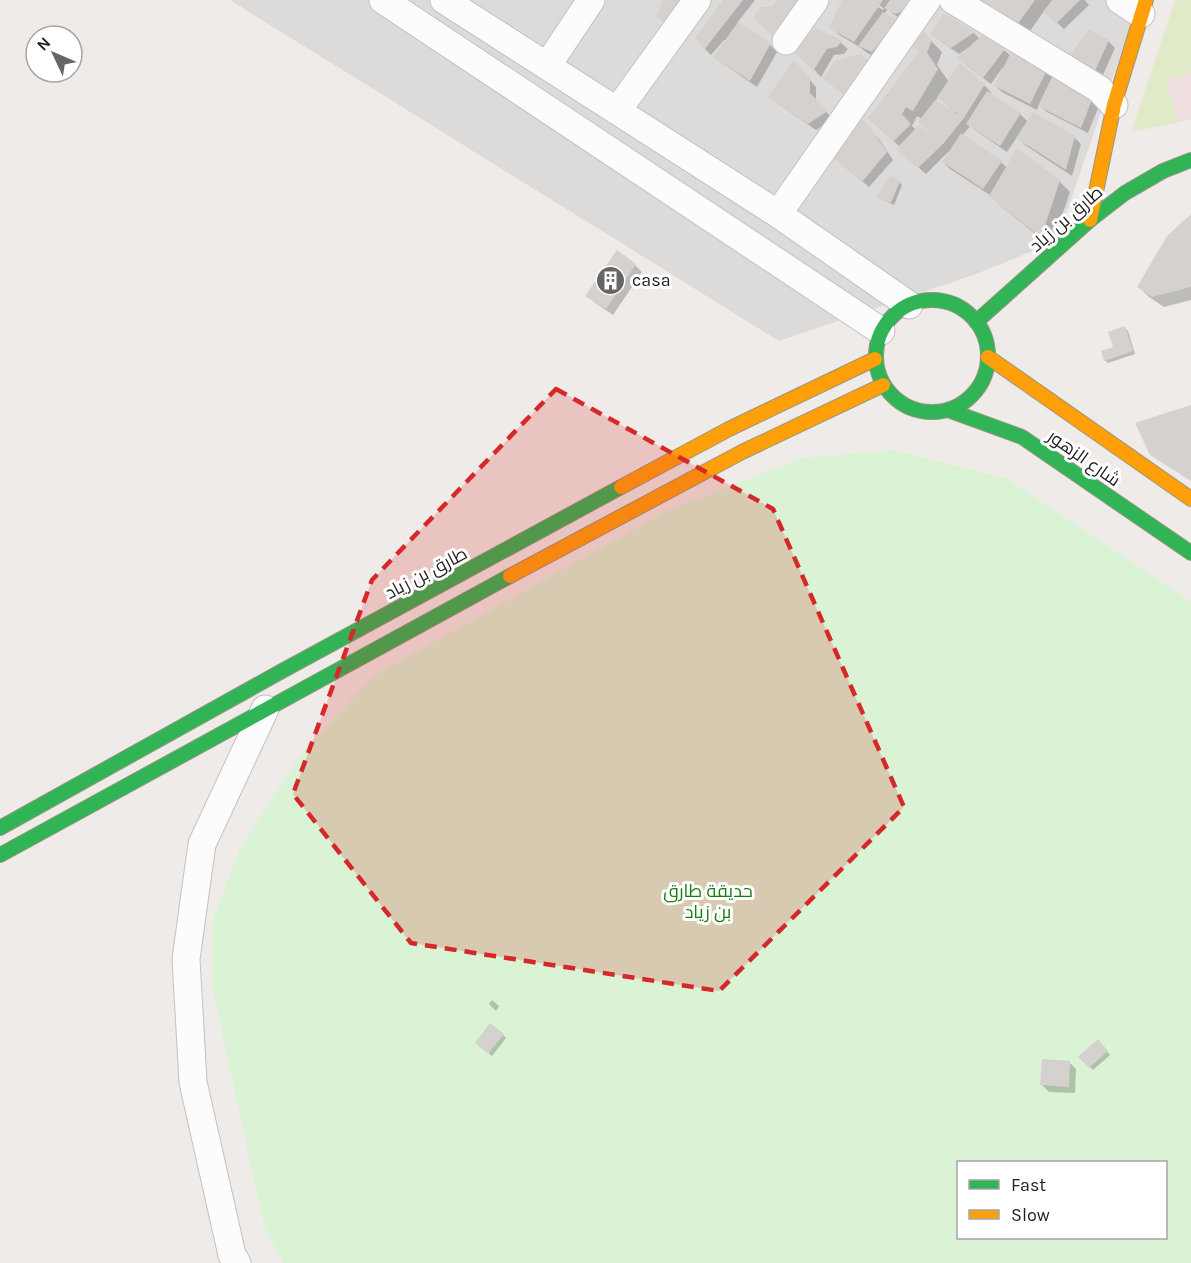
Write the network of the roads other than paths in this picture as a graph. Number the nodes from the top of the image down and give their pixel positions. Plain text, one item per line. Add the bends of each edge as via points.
1 (383, 0) edge
2 (444, 0) edge
3 (591, 0) edge
4 (697, 0) edge
5 (815, 0) edge
6 (927, 0) edge
7 (953, 0) edge
8 (1136, 5) edge
9 (786, 41) dead end
10 (547, 66) junction
11 (1114, 105) junction
12 (617, 111) junction
13 (1191, 160) edge
14 (778, 214) junction
15 (1090, 220) junction
16 (909, 305) junction
17 (976, 322) junction
18 (881, 331) junction
19 (988, 357) junction
20 (875, 359) junction
21 (883, 385) junction
22 (948, 411) junction
23 (1191, 499) edge
24 (1191, 554) edge
25 (265, 709) junction
26 (0, 828) edge
27 (0, 855) edge
28 (237, 1263) edge

1 - 18 street
2 - 10 street
3 - 10 street
4 - 12 street
5 - 9 street
6 - 14 street
7 - 11 street via 1099,89
8 - 11 main road
10 - 12 street
11 - 15 main road
12 - 14 street
13 - 15 main road, طارق بن زياد via 1125,193
14 - 16 street
15 - 17 main road, طارق بن زياد
16 - 17 main road via 927,300 945,302 962,309
16 - 18 main road via 893,315
17 - 19 main road via 985,338
18 - 20 main road
19 - 22 main road via 977,390
19 - 23 main road, شارع الزهور
20 - 21 main road
20 - 26 main road, طارق بن زياد via 729,429
21 - 22 main road via 911,409 929,413
21 - 25 main road via 731,457
22 - 24 main road, شارع الزهور via 1022,437
25 - 27 main road
25 - 28 street via 202,844 186,959 193,1082

